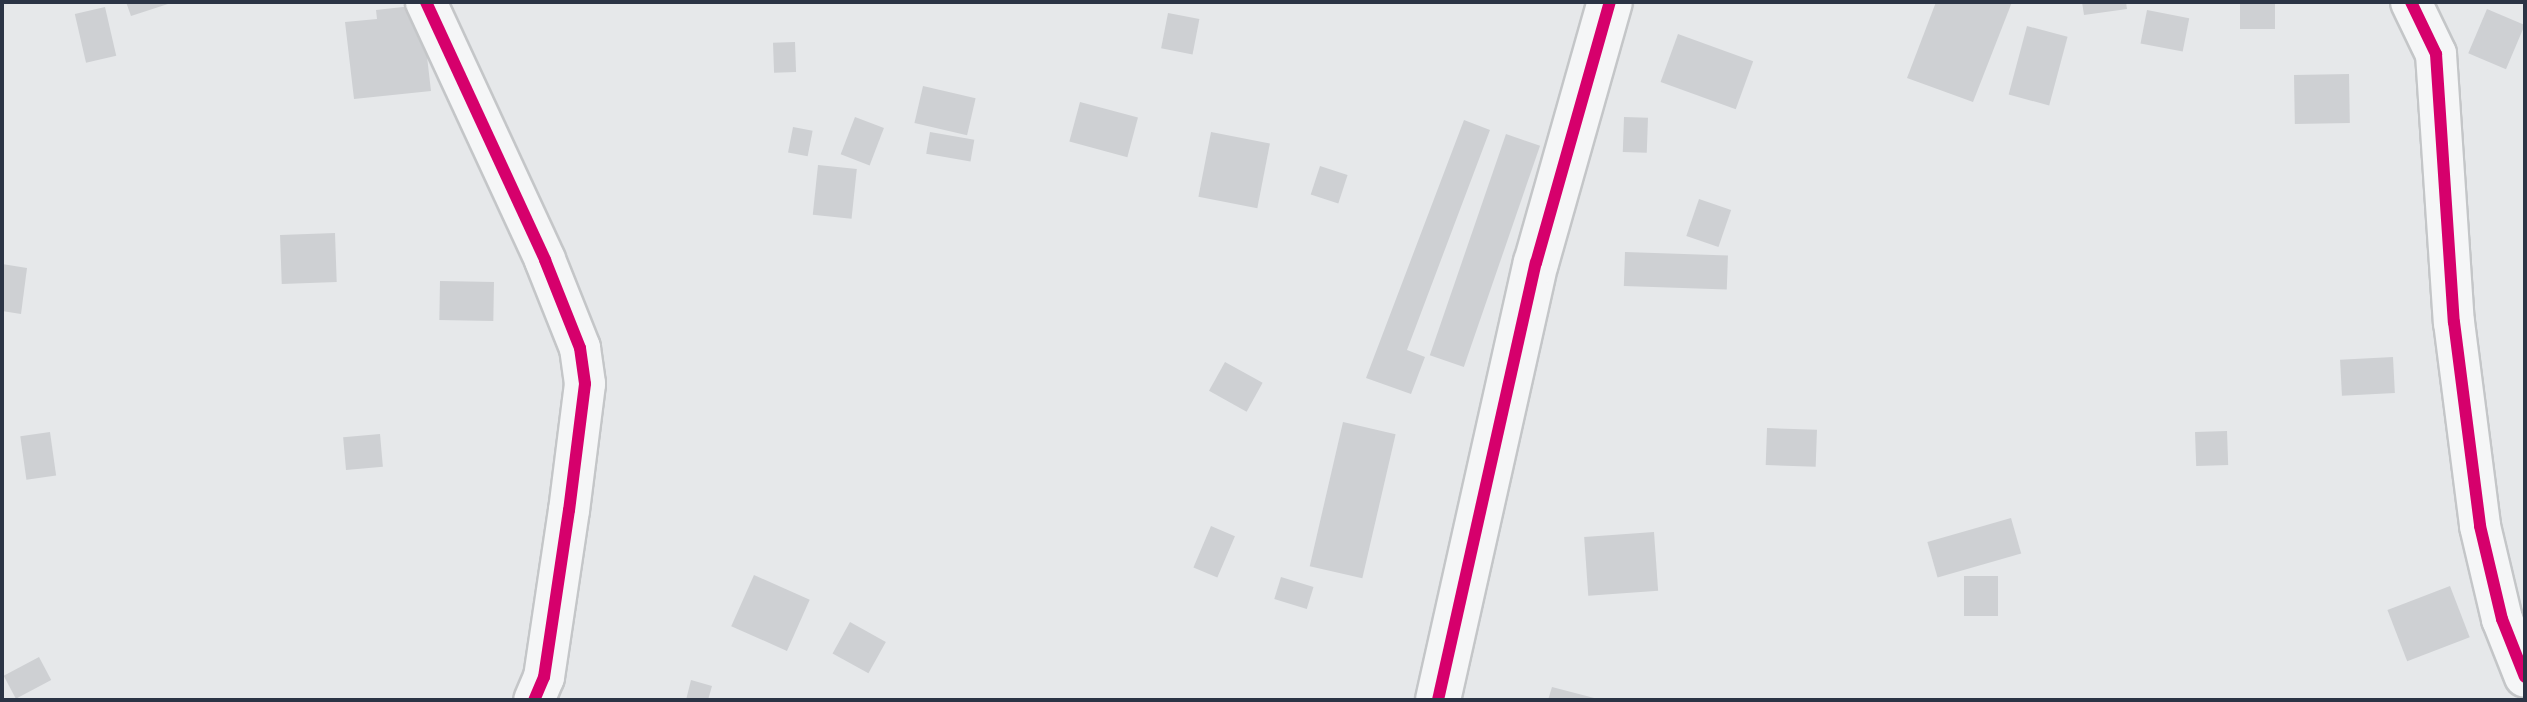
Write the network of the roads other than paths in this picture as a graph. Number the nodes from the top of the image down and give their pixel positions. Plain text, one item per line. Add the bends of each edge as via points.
1 (426, 2) edge
2 (1610, 2) edge
3 (2411, 2) edge
4 (2525, 677) edge
5 (534, 700) edge
6 (1438, 700) edge

1 - 5 street via 580,348 585,384 569,510 544,677
2 - 6 street via 1536,263
3 - 4 street via 2436,54 2454,322 2480,526 2502,619

